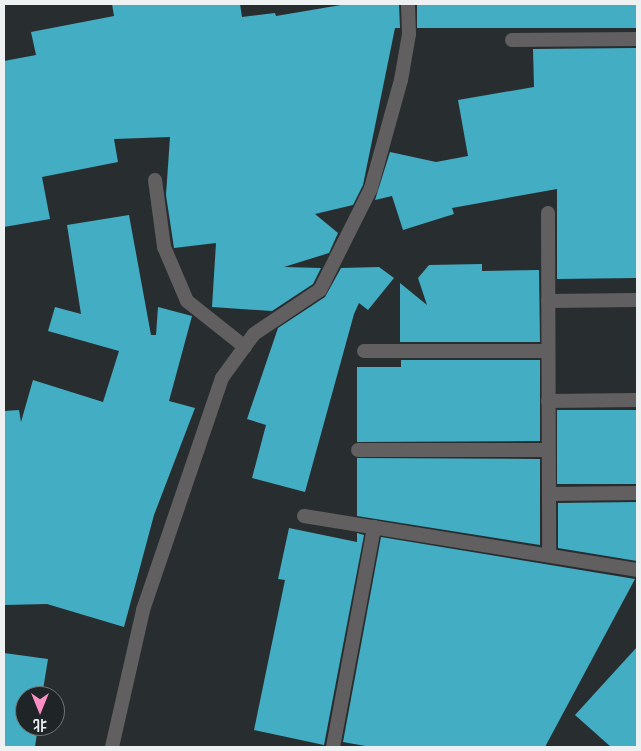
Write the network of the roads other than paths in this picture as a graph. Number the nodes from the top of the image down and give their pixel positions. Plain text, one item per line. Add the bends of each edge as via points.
1 (408, 4) edge
2 (637, 39) edge
3 (512, 40) dead end
4 (155, 180) dead end
5 (548, 213) dead end
6 (637, 300) edge
7 (548, 301) junction
8 (245, 347) junction
9 (364, 351) dead end
10 (548, 351) junction
11 (637, 400) edge
12 (548, 401) junction
13 (358, 450) dead end
14 (548, 450) junction
15 (637, 493) edge
16 (549, 494) junction
17 (304, 516) dead end
18 (374, 527) junction
19 (549, 554) junction
20 (637, 570) edge
21 (112, 747) edge
22 (332, 747) edge

1 - 8 street via 409,34 401,80 371,188 320,290 254,334
2 - 3 street
4 - 8 street via 164,246 187,301
5 - 7 street
6 - 7 street
7 - 10 street
8 - 21 street via 222,378 180,496 143,610
9 - 10 street
10 - 12 street
11 - 12 street
12 - 14 street
13 - 14 street
14 - 16 street
15 - 16 street
16 - 19 street
17 - 18 street
18 - 19 street
18 - 22 street
19 - 20 street

